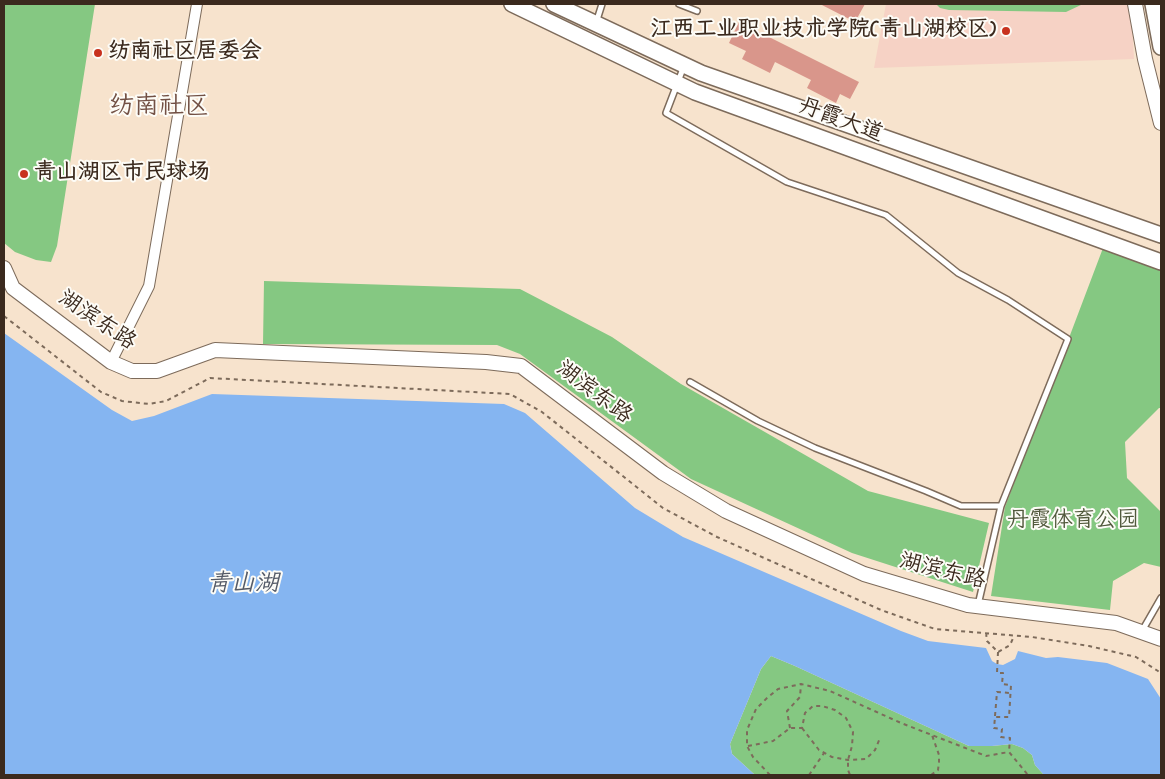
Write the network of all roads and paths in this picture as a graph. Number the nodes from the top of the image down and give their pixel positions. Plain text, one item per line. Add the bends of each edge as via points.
1 (197, 4) edge
2 (512, 4) edge
3 (554, 4) edge
4 (602, 4) edge
5 (679, 4) edge
6 (1135, 4) edge
7 (1153, 4) edge
8 (697, 11) dead end
9 (596, 24) junction
10 (1161, 47) edge
11 (684, 65) junction
12 (677, 83) junction
13 (1161, 123) edge
14 (1161, 235) edge
15 (1161, 262) edge
16 (4, 268) edge
17 (4, 316) edge
18 (111, 362) junction
19 (690, 382) dead end
20 (1001, 506) junction
21 (1161, 598) edge
22 (977, 606) junction
23 (1141, 632) junction
24 (986, 633) junction
25 (1014, 636) junction
26 (1161, 639) edge
27 (998, 652) junction
28 (1161, 675) edge
29 (801, 684) junction
30 (1010, 693) junction
31 (995, 717) junction
32 (790, 728) junction
33 (802, 728) junction
34 (932, 735) junction
35 (880, 738) dead end
36 (747, 746) junction
37 (1009, 752) junction
38 (824, 753) junction
39 (848, 760) junction
40 (770, 775) edge
41 (809, 775) edge
42 (850, 775) edge
43 (931, 775) edge
44 (1028, 775) edge

1 - 18 street via 149,286
2 - 12 main road, 丹霞大道
3 - 9 main road, 丹霞大道
4 - 9 lane
5 - 8 lane
6 - 13 street
7 - 10 main road
9 - 11 main road, 丹霞大道
11 - 12 lane
11 - 14 main road, 丹霞大道
12 - 15 main road, 丹霞大道
12 - 20 lane via 666,113 787,182 886,215 958,273 1008,300 1068,339
16 - 18 street, 湖滨东路 via 12,288
17 - 24 path, 湖滨东路 via 101,392 122,401 149,404 166,400 210,378 510,394 542,412 664,508 717,537 881,610 935,629
18 - 22 street, 湖滨东路 via 132,371 157,371 215,350 521,366 663,474 726,511 864,574
19 - 20 lane via 814,448 961,506
20 - 22 lane
21 - 23 lane
22 - 23 street, 湖滨东路 via 1116,623
23 - 26 street, 湖滨东路
24 - 25 path, 湖滨东路
24 - 27 path via 987,641
25 - 27 path via 1010,645
25 - 28 path, 湖滨东路 via 1136,656
27 - 30 path via 997,672 1003,673 1002,684 1011,685
29 - 32 path via 800,697 787,711
29 - 34 path via 830,691
29 - 36 path via 778,689 756,709 747,730
30 - 31 path via 1009,717
30 - 31 path via 997,692
31 - 37 path via 994,728 1002,729 1001,737 1010,738
32 - 33 path
32 - 36 path via 773,741
33 - 38 path
33 - 39 path via 805,713 813,706 835,710 846,718 853,732
34 - 37 path via 986,756
34 - 43 path via 939,762 938,770
35 - 39 path via 866,759
36 - 40 path
37 - 44 path
38 - 39 path
38 - 41 path
39 - 42 path

